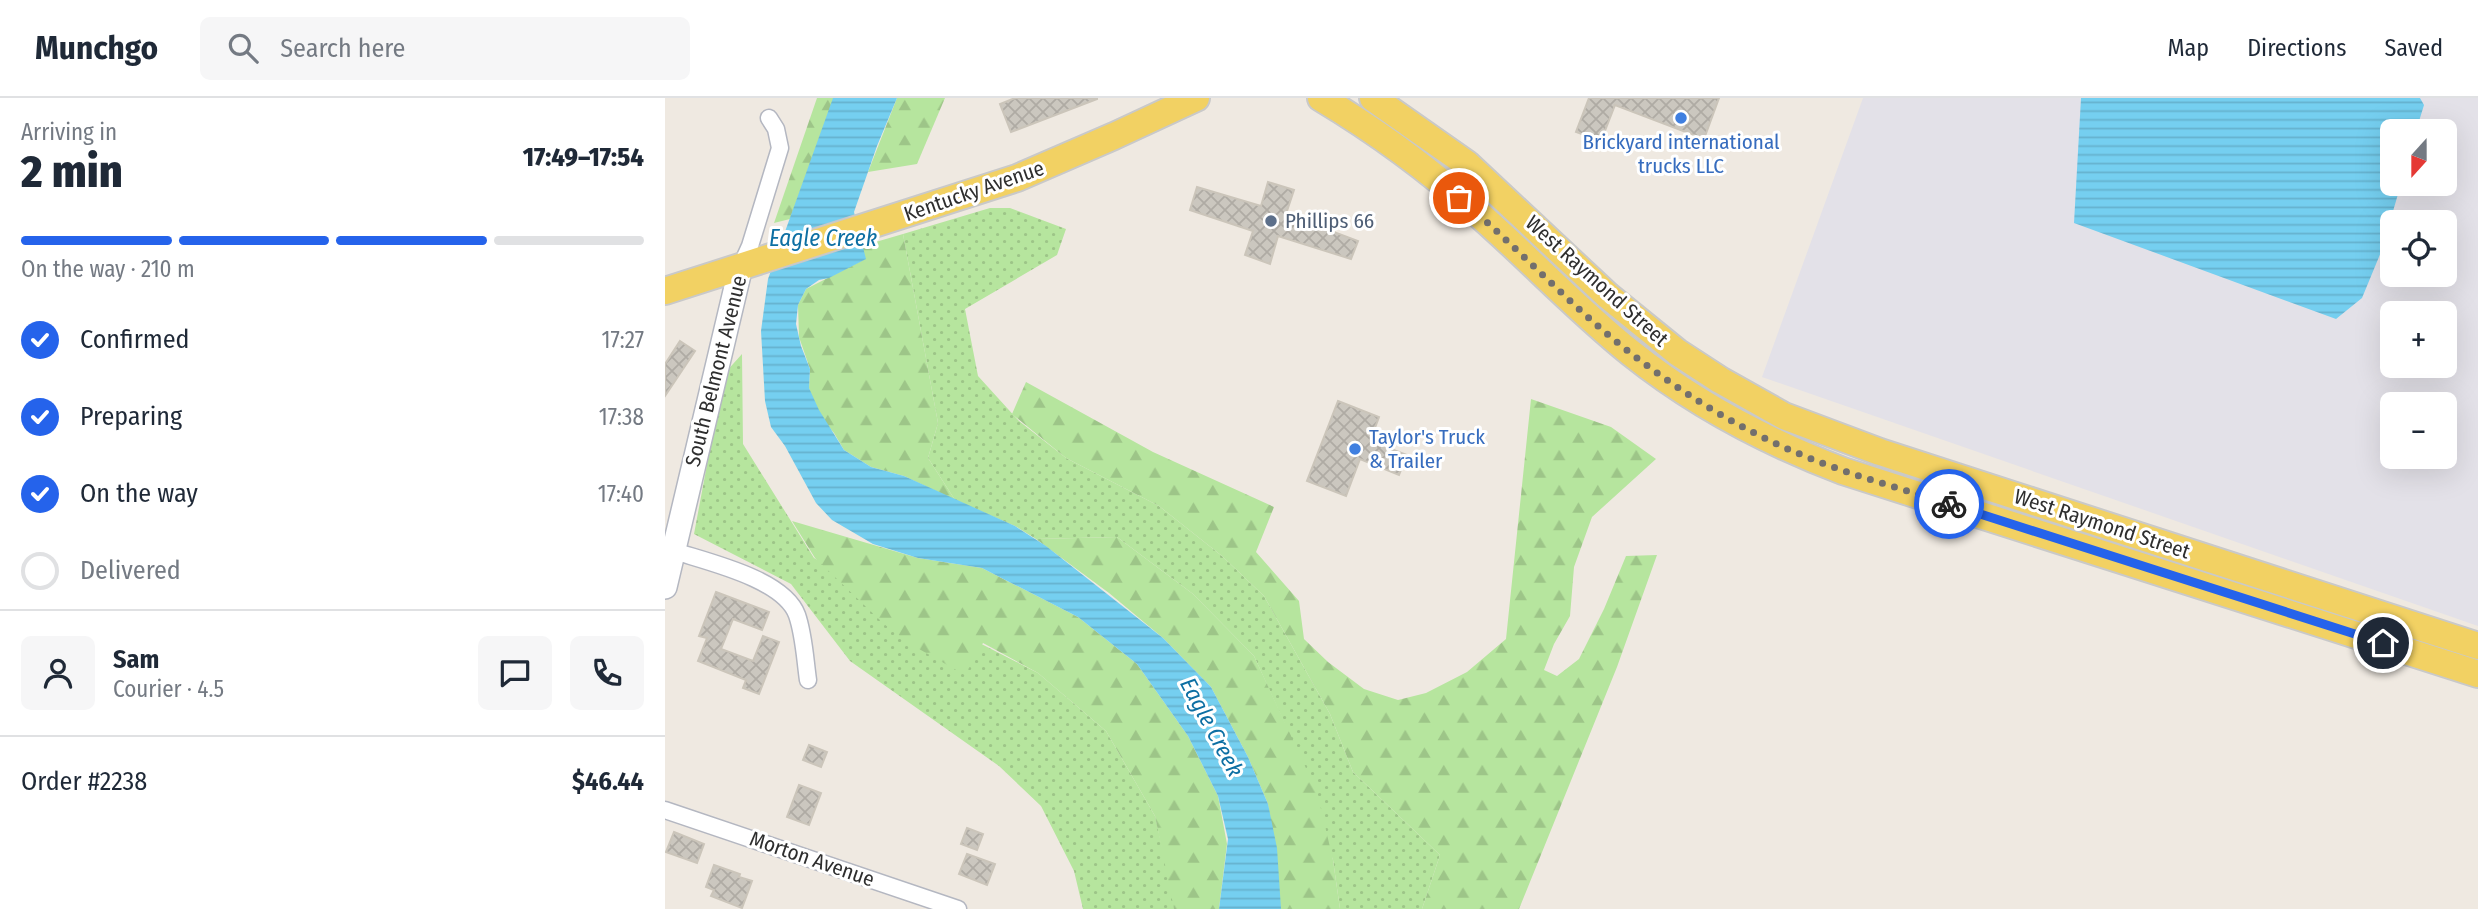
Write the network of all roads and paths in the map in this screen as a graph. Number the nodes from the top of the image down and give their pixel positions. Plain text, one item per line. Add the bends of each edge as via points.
1 (1196, 98) edge
2 (1321, 98) edge
3 (1373, 98) edge
4 (769, 118) dead end
5 (741, 266) junction
6 (665, 291) edge
7 (674, 551) junction
8 (665, 587) edge
9 (2478, 646) edge
10 (2478, 674) edge
11 (809, 680) dead end
12 (665, 810) edge
13 (958, 909) edge

1 - 5 main road, Kentucky Avenue via 1028,173
2 - 10 main road, West Raymond Street via 1443,183 1632,354 1726,418 1774,443 1843,471
3 - 9 main road, West Raymond Street via 1467,164 1635,320 1720,380 1784,416 1880,452
4 - 5 street, South Belmont Avenue via 780,140 778,158
5 - 6 main road, Kentucky Avenue
5 - 7 main road, South Belmont Avenue
7 - 8 main road, South Belmont Avenue
7 - 11 street via 753,578 784,597 797,614
12 - 13 street, Morton Avenue

